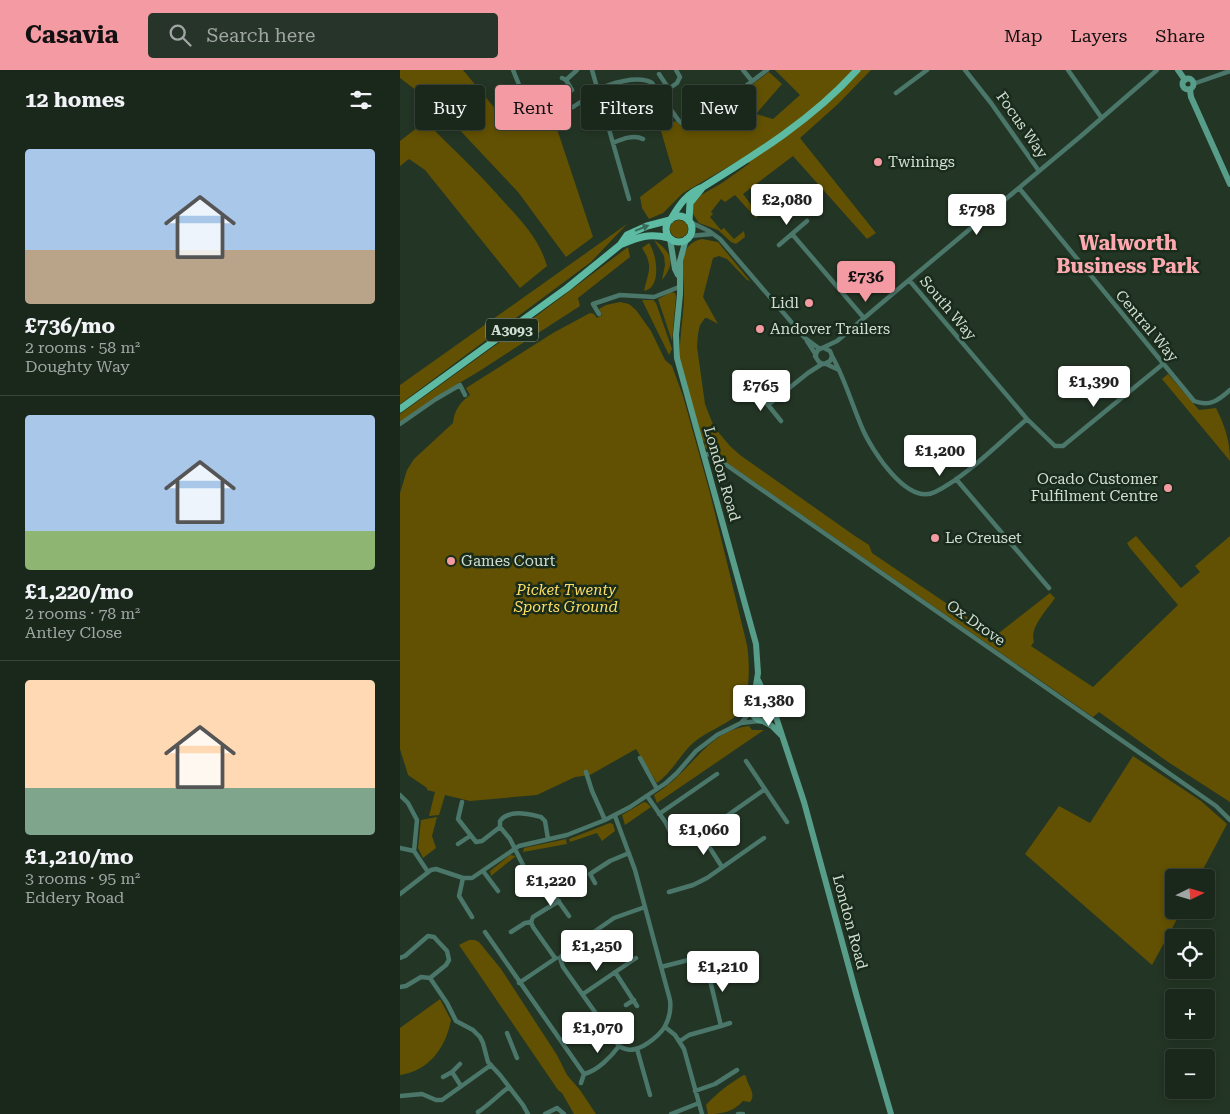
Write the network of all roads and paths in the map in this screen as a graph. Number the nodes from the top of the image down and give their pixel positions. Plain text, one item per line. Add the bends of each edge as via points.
1 (513, 70) edge
2 (577, 70) edge
3 (592, 70) edge
4 (676, 70) edge
5 (743, 70) edge
6 (767, 70) edge
7 (857, 70) edge
8 (927, 70) edge
9 (965, 70) edge
10 (1068, 70) edge
11 (1157, 70) edge
12 (1178, 70) edge
13 (1230, 71) edge
14 (659, 74) dead end
15 (752, 81) junction
16 (519, 85) edge
17 (596, 85) edge
18 (614, 85) edge
19 (653, 85) edge
20 (666, 85) edge
21 (672, 86) edge
22 (1192, 87) junction
23 (572, 90) dead end
24 (896, 93) dead end
25 (581, 102) edge
26 (574, 107) dead end
27 (672, 111) edge
28 (1101, 117) junction
29 (609, 130) edge
30 (643, 139) dead end
31 (613, 143) junction
32 (1039, 171) junction
33 (1230, 184) edge
34 (703, 188) junction
35 (1019, 188) junction
36 (629, 199) dead end
37 (670, 220) junction
38 (807, 221) dead end
39 (689, 222) junction
40 (714, 234) junction
41 (792, 234) junction
42 (670, 238) junction
43 (688, 238) junction
44 (620, 245) junction
45 (779, 245) dead end
46 (678, 275) junction
47 (909, 280) junction
48 (679, 287) junction
49 (599, 314) dead end
50 (864, 318) junction
51 (805, 338) junction
52 (837, 342) junction
53 (822, 348) junction
54 (831, 354) junction
55 (816, 357) junction
56 (824, 364) junction
57 (1163, 364) junction
58 (839, 370) junction
59 (808, 373) junction
60 (756, 390) dead end
61 (1230, 390) edge
62 (465, 394) dead end
63 (768, 405) junction
64 (400, 409) edge
65 (1028, 419) junction
66 (781, 421) dead end
67 (400, 424) edge
68 (703, 455) junction
69 (956, 479) junction
70 (1049, 588) dead end
71 (758, 679) junction
72 (767, 699) junction
73 (752, 707) junction
74 (774, 711) junction
75 (761, 721) junction
76 (741, 723) junction
77 (783, 737) junction
78 (640, 758) dead end
79 (746, 761) dead end
80 (586, 772) dead end
81 (717, 774) dead end
82 (657, 789) junction
83 (765, 789) junction
84 (400, 795) edge
85 (647, 796) junction
86 (462, 802) dead end
87 (659, 814) junction
88 (615, 816) junction
89 (605, 820) junction
90 (1230, 820) edge
91 (787, 822) dead end
92 (500, 827) junction
93 (701, 834) junction
94 (470, 836) junction
95 (764, 838) dead end
96 (548, 839) junction
97 (458, 844) dead end
98 (400, 848) edge
99 (515, 848) junction
100 (414, 850) junction
101 (629, 853) junction
102 (722, 867) junction
103 (483, 871) junction
104 (428, 872) junction
105 (462, 878) junction
106 (595, 883) dead end
107 (534, 885) dead end
108 (549, 888) dead end
109 (498, 891) dead end
110 (669, 892) dead end
111 (400, 894) edge
112 (459, 896) junction
113 (452, 897) dead end
114 (559, 901) junction
115 (645, 907) junction
116 (569, 916) dead end
117 (472, 917) dead end
118 (531, 922) junction
119 (485, 932) dead end
120 (511, 932) dead end
121 (708, 955) dead end
122 (400, 958) edge
123 (557, 958) junction
124 (636, 958) dead end
125 (661, 968) junction
126 (614, 972) junction
127 (430, 978) junction
128 (710, 980) dead end
129 (519, 983) junction
130 (400, 987) edge
131 (582, 994) junction
132 (634, 1000) junction
133 (626, 1005) dead end
134 (637, 1006) dead end
135 (730, 1023) dead end
136 (721, 1026) junction
137 (665, 1027) junction
138 (507, 1033) dead end
139 (680, 1041) junction
140 (619, 1046) junction
141 (637, 1049) junction
142 (517, 1058) dead end
143 (460, 1064) dead end
144 (491, 1065) junction
145 (737, 1070) dead end
146 (452, 1072) junction
147 (584, 1074) junction
148 (444, 1077) dead end
149 (581, 1083) dead end
150 (461, 1086) junction
151 (509, 1087) junction
152 (695, 1091) junction
153 (650, 1095) dead end
154 (400, 1096) edge
155 (698, 1101) junction
156 (474, 1106) dead end
157 (478, 1113) edge
158 (528, 1114) edge
159 (546, 1114) edge
160 (564, 1114) edge
161 (672, 1114) edge
162 (702, 1114) edge
163 (738, 1114) edge
164 (742, 1114) edge
165 (892, 1114) edge

1 - 16 street
2 - 23 street via 564,79
3 - 17 street
4 - 21 street via 679,79
5 - 15 street
6 - 15 street
7 - 34 main road via 796,126
8 - 24 street
9 - 32 street, Focus Way
10 - 28 street
11 - 28 street, South Way
12 - 22 main road via 1185,80 1190,80
13 - 22 street
14 - 20 street
15 - 27 street via 698,122 690,125 680,122
18 - 19 street via 645,80
22 - 33 main road via 1191,97
25 - 26 street
28 - 32 street, South Way
29 - 31 street
30 - 31 street via 632,137
31 - 36 street
32 - 35 street, South Way
34 - 37 main road via 689,194
34 - 39 main road via 690,203
35 - 47 street, South Way
35 - 57 street, Central Way
37 - 39 main road via 680,216
37 - 42 main road via 666,229
44 -> 37 main road, A3093 via 632,232
38 - 41 street
39 - 40 street
39 - 43 main road via 692,229
40 - 43 street
40 - 51 street via 734,253
41 - 45 street
41 - 50 street
42 - 43 main road via 677,242
42 - 44 main road, A3093 via 645,236
42 - 46 main road, London Road
43 - 46 main road, London Road via 680,257
44 - 64 main road, A3093 via 541,309
46 - 48 main road, London Road
47 - 50 street
47 - 65 street, South Way
48 - 49 street via 654,297 625,294 610,297 593,304
48 - 68 main road, London Road via 676,355
50 - 52 street
51 - 53 street
51 - 55 street
52 - 53 street
52 - 54 street
53 - 54 street
53 - 55 street
54 - 56 street via 831,360
54 - 58 street
55 - 56 street
55 - 59 street
56 - 58 street
56 - 59 street
57 - 61 street, Central Way via 1194,401 1212,403
57 - 65 street, South Way via 1064,446 1051,444
58 - 69 street via 871,444 902,483 911,491 923,494 934,492
59 - 63 street
60 - 63 street
62 - 67 street via 460,385
63 - 66 street
65 - 69 street
68 - 71 main road, London Road via 756,644
68 - 90 street, Ox Drove via 709,454 725,464 1216,806
69 - 70 street
71 - 72 main road, London Road
71 - 73 main road, London Road
72 - 73 main road via 759,699
72 - 74 main road, London Road
73 - 75 main road via 754,717
73 - 76 street
74 - 75 main road via 772,717
74 - 77 main road, London Road
75 - 76 street
75 - 77 main road
76 - 82 street via 705,744
77 - 165 main road, London Road
78 - 82 street
79 - 83 street
80 - 89 street
81 - 87 street
82 - 85 street
83 - 91 street
83 - 93 street
84 - 100 street via 417,820
85 - 87 street
85 - 88 street
86 - 94 street via 458,819
87 - 93 street via 677,843
88 - 89 street
88 - 101 street
89 - 96 street
92 - 94 street via 480,842
92 - 96 street via 502,819 509,814 541,816
92 - 99 street
93 - 102 street
94 - 97 street
95 - 102 street
96 - 99 street
98 - 100 street
99 - 103 street
99 - 107 street
100 - 104 street
101 - 106 street via 590,874
101 - 115 street
102 - 110 street via 699,882
103 - 105 street via 472,878
103 - 109 street
104 - 105 street via 436,869
104 - 111 street
105 - 112 street
108 - 114 street
112 - 113 street
112 - 117 street
114 - 116 street
114 - 118 street via 533,917
115 - 123 street via 614,918
115 - 125 street
118 - 120 street
118 - 123 street
119 - 129 street
121 - 125 street
122 - 127 street via 426,937 434,937 447,951 449,960
123 - 129 street
123 - 131 street
124 - 126 street
125 - 137 street via 670,1006
126 - 131 street
126 - 132 street
127 - 130 street via 420,977 408,986
127 - 144 street via 456,1021 480,1037
128 - 136 street
129 - 147 street
131 - 140 street
132 - 133 street
132 - 134 street
135 - 136 street
136 - 139 street via 689,1035
137 - 139 street
137 - 141 street
138 - 142 street
139 - 152 street
140 - 141 street
140 - 147 street via 607,1060
141 - 153 street
143 - 146 street
144 - 150 street
144 - 151 street
145 - 152 street via 715,1084
146 - 148 street
146 - 150 street
147 - 149 street
150 - 154 street via 438,1100 422,1094
151 - 157 street
151 - 158 street
152 - 155 street
155 - 161 street
155 - 162 street
156 - 157 street
159 - 160 street via 556,1108
163 - 164 street

